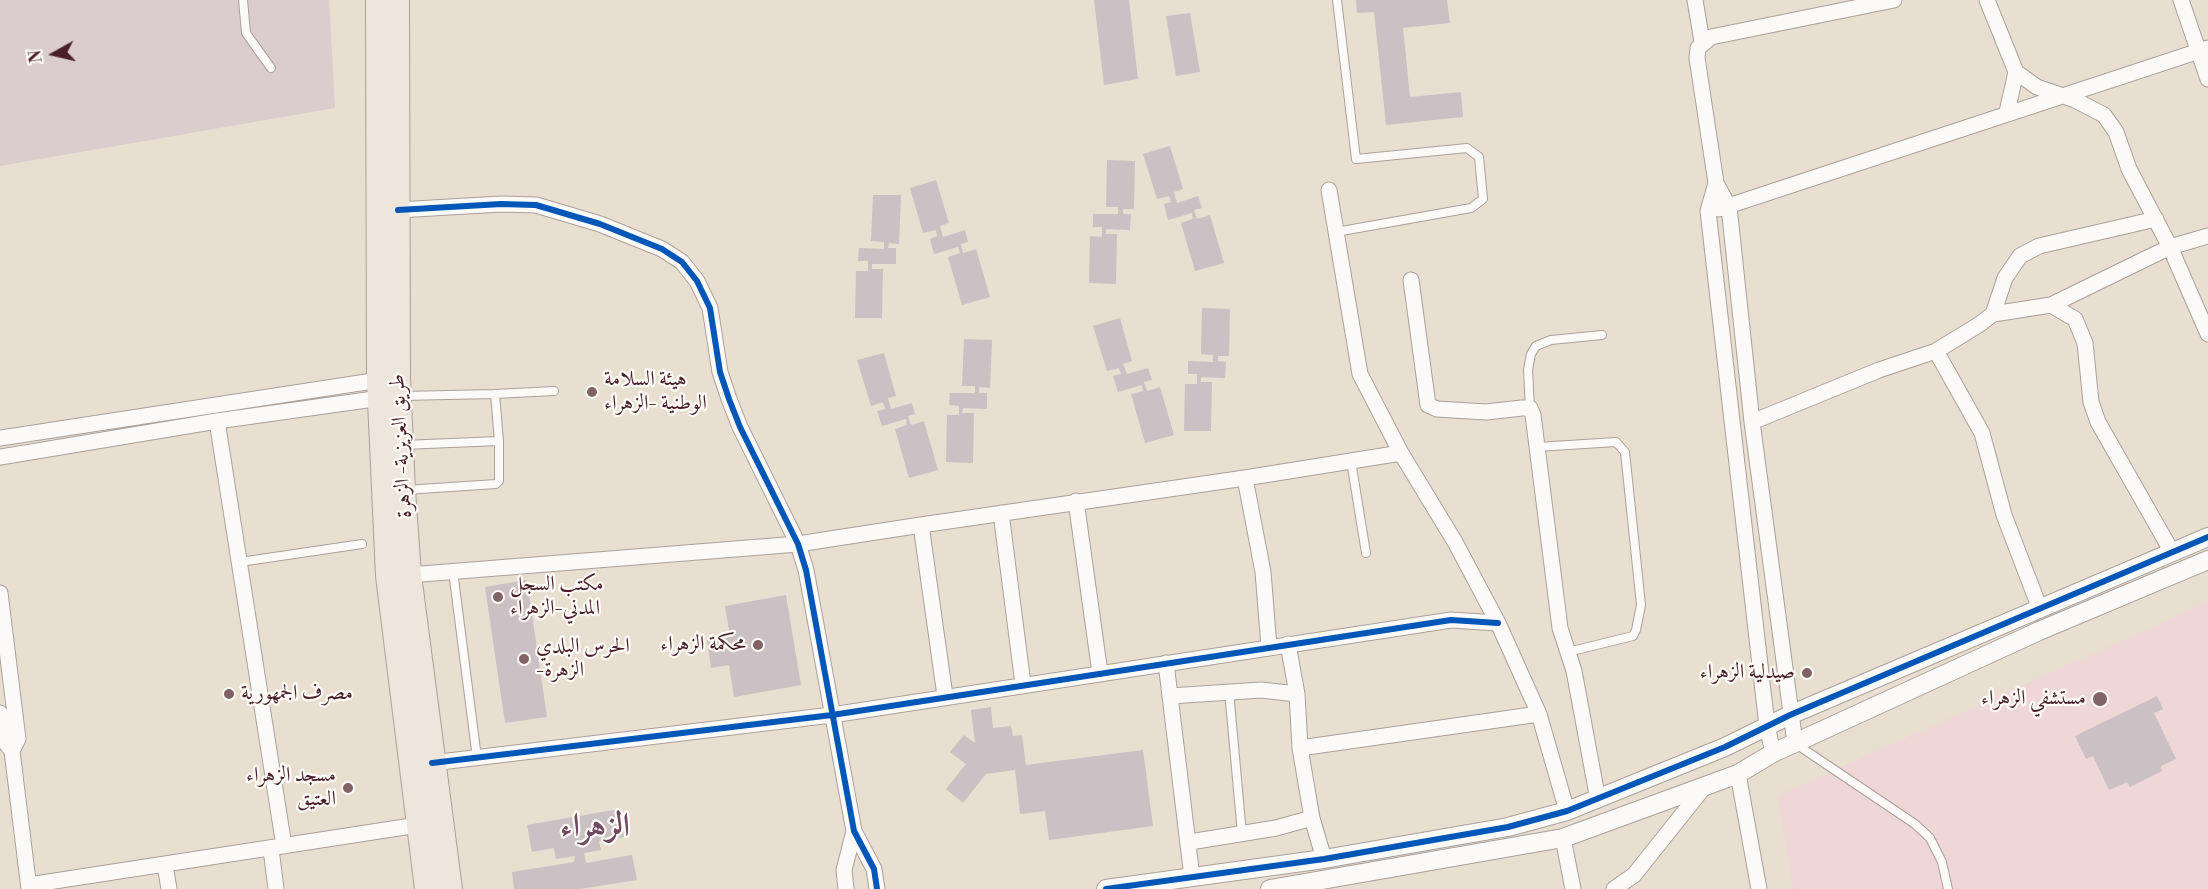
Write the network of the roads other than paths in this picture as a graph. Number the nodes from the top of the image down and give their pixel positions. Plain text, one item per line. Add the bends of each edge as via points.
1 (243, 0) edge
2 (378, 0) edge
3 (397, 0) edge
4 (1337, 0) edge
5 (1695, 0) edge
6 (1894, 0) edge
7 (1987, 0) edge
8 (2181, 0) edge
9 (1832, 6) edge
10 (1702, 42) junction
11 (2204, 50) edge
12 (270, 68) dead end
13 (2016, 72) junction
14 (2208, 79) edge
15 (2058, 96) junction
16 (2007, 112) junction
17 (1716, 183) junction
18 (1329, 190) dead end
19 (1728, 207) junction
20 (398, 210) junction
21 (1708, 211) junction
22 (2156, 219) junction
23 (1336, 232) junction
24 (2208, 236) edge
25 (2170, 247) junction
26 (1411, 280) dead end
27 (2086, 289) junction
28 (2051, 305) junction
29 (1993, 314) junction
30 (2075, 320) junction
31 (2208, 334) edge
32 (1602, 335) dead end
33 (1936, 351) junction
34 (389, 388) junction
35 (554, 392) dead end
36 (495, 394) junction
37 (1530, 408) junction
38 (217, 421) junction
39 (1752, 422) junction
40 (0, 438) edge
41 (499, 441) junction
42 (401, 445) junction
43 (1537, 447) junction
44 (1401, 453) junction
45 (0, 457) edge
46 (1351, 461) junction
47 (1245, 478) junction
48 (403, 490) junction
49 (1076, 501) junction
50 (1001, 513) junction
51 (921, 525) junction
52 (2208, 537) edge
53 (362, 544) dead end
54 (798, 544) junction
55 (2172, 552) junction
56 (1366, 553) dead end
57 (2208, 560) edge
58 (240, 562) junction
59 (453, 572) junction
60 (409, 575) junction
61 (0, 593) edge
62 (2040, 609) junction
63 (1498, 623) junction
64 (1288, 644) junction
65 (1269, 647) junction
66 (1568, 652) junction
67 (1166, 663) junction
68 (1100, 673) junction
69 (1023, 684) junction
70 (1228, 691) junction
71 (1297, 694) junction
72 (945, 696) junction
73 (1170, 696) junction
74 (0, 712) edge
75 (1539, 714) junction
76 (832, 715) junction
77 (1790, 715) junction
78 (1767, 726) junction
79 (9, 743) edge
80 (1795, 743) junction
81 (1300, 748) junction
82 (1773, 753) junction
83 (477, 758) junction
84 (432, 763) junction
85 (1738, 774) junction
86 (1705, 786) junction
87 (1598, 800) junction
88 (1567, 811) junction
89 (1312, 818) junction
90 (418, 825) junction
91 (854, 831) junction
92 (1242, 834) junction
93 (1563, 838) junction
94 (1190, 842) junction
95 (278, 848) junction
96 (1324, 859) junction
97 (165, 865) junction
98 (1192, 877) junction
99 (29, 887) edge
100 (169, 889) edge
101 (276, 889) edge
102 (427, 889) edge
103 (450, 889) edge
104 (846, 889) edge
105 (877, 889) edge
106 (1106, 889) edge
107 (1270, 889) edge
108 (1574, 889) edge
109 (1614, 889) edge
110 (1759, 889) edge
111 (1948, 889) edge

1 - 12 lane via 246,33
2 - 34 main road, طريق العزيزية- الزهرة
3 - 20 main road, طريق العزيزية- الزهرة
4 - 23 lane via 1356,159 1467,148 1479,157 1483,199 1471,208
5 - 10 street
6 - 9 street
7 - 13 street
8 - 11 street
9 - 10 street
10 - 17 street via 1697,58
11 - 14 street
11 - 15 street
13 - 15 street
13 - 16 street
15 - 16 street
15 - 22 street via 2104,115 2116,132 2129,169
16 - 19 street
17 - 19 street
17 - 21 street
18 - 23 street
19 - 21 street
19 - 39 street
20 - 34 main road, طريق العزيزية- الزهرة
20 - 54 street via 536,205 630,236 681,262 698,281 710,308 720,372 740,427
21 - 78 street
22 - 25 street
22 - 29 street via 2039,246 2020,256 2005,278
23 - 44 street via 1360,374
24 - 25 street
25 - 27 street
25 - 31 street
26 - 37 street via 1428,405 1486,412
27 - 28 street
27 - 30 street
28 - 29 street
28 - 30 street
29 - 33 street
30 - 55 street via 2085,343 2091,402 2098,422
32 - 37 lane via 1551,340 1536,346 1528,370
33 - 39 street
33 - 62 street via 1982,433 2004,515
34 - 36 lane
34 - 38 street
34 - 40 street
34 - 42 main road, طريق العزيزية- الزهرة
34 - 90 main road, طريق العزيزية- الزهرة via 388,576
35 - 36 lane
36 - 41 lane
37 - 43 street
38 - 45 street
38 - 58 street
39 - 77 street
41 - 42 lane
41 - 48 lane via 496,484
42 - 48 main road, طريق العزيزية- الزهرة
43 - 66 street via 1560,628
43 - 66 lane via 1616,441 1625,452 1641,605 1636,630 1633,636
44 - 46 street
44 - 63 street
46 - 47 street
46 - 56 lane
47 - 49 street
47 - 65 street via 1263,572
48 - 60 main road, طريق العزيزية- الزهرة
49 - 50 street
49 - 68 street
50 - 51 street
50 - 69 street
51 - 54 street
51 - 72 street
52 - 55 street
53 - 58 lane
54 - 59 street
54 - 76 street
55 - 62 street
57 - 80 street via 2039,631
58 - 95 street
59 - 60 street
59 - 83 lane
60 - 84 main road, طريق العزيزية- الزهرة
61 - 79 street
62 - 77 street
63 - 64 street via 1451,620
63 - 75 street
64 - 65 street
64 - 71 street
65 - 67 street
66 - 87 street
67 - 68 street
67 - 73 street
68 - 69 street
69 - 72 street
70 - 71 street
70 - 73 street
70 - 92 lane
71 - 81 street
72 - 76 street
73 - 94 street
74 - 79 street
75 - 81 street
75 - 88 street
76 - 83 street
76 - 91 street
77 - 78 street
77 - 80 street
78 - 82 street
78 - 87 street
79 - 99 street
80 - 82 street
80 - 111 lane via 1930,838 1942,862
81 - 89 street
82 - 85 street
83 - 84 street
84 - 103 main road, طريق العزيزية- الزهرة
85 - 86 street
85 - 110 street
86 - 93 street
86 - 109 street via 1634,875
87 - 88 street
88 - 96 street via 1508,827
89 - 92 street
89 - 96 street
90 - 95 street
90 - 102 main road, طريق العزيزية- الزهرة
91 - 104 street via 844,870
91 - 105 street via 874,869
92 - 94 street
93 - 107 street
93 - 108 street
94 - 98 street
95 - 97 street
95 - 101 street
96 - 98 street
97 - 99 street
97 - 100 street
98 - 106 street

